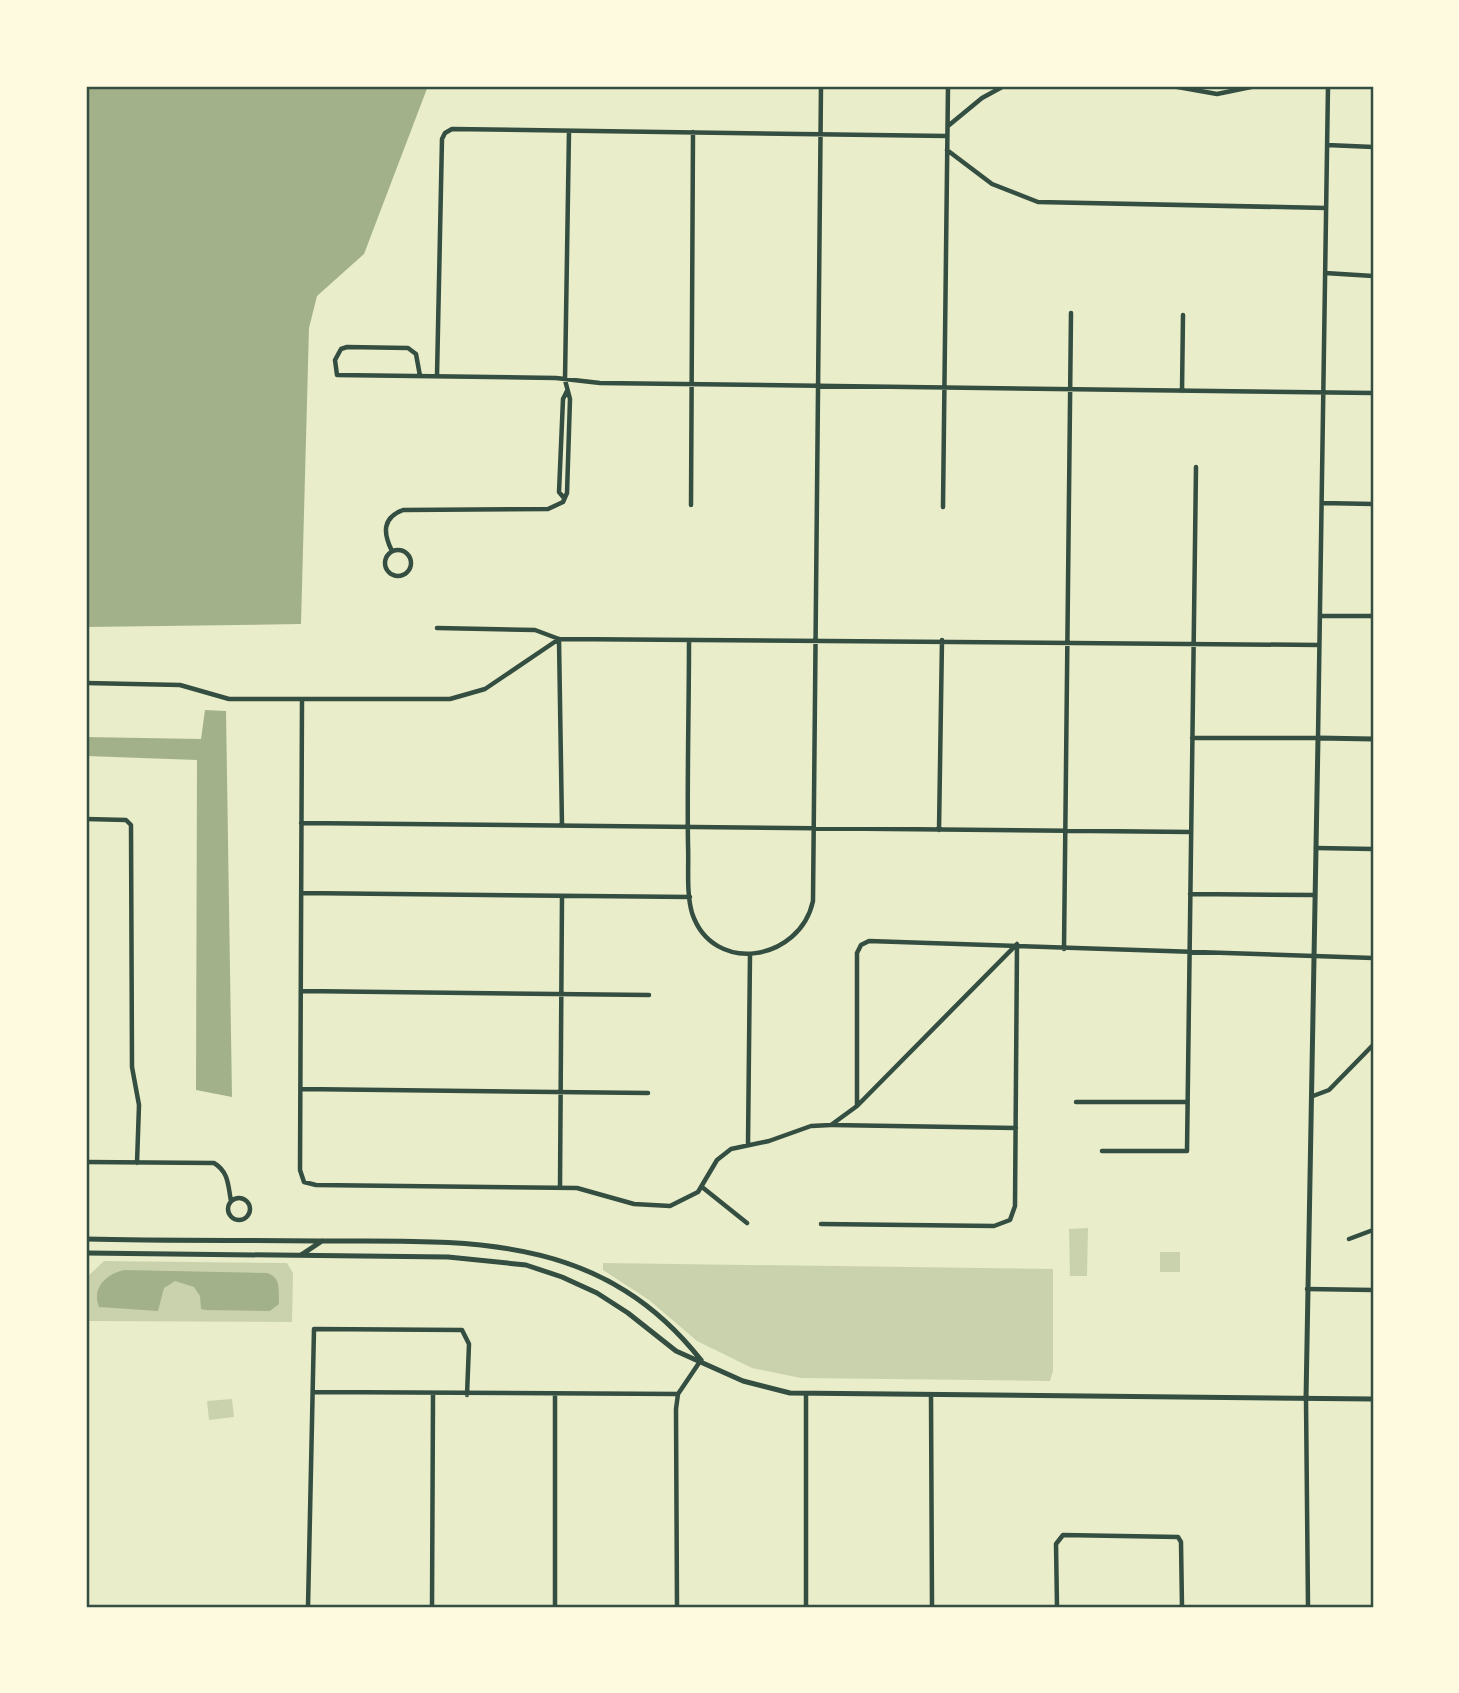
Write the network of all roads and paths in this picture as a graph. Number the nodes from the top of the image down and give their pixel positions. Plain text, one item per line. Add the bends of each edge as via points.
1 (821, 86) edge
2 (948, 86) edge
3 (1004, 86) edge
4 (1172, 86) edge
5 (1256, 86) edge
6 (1328, 86) edge
7 (947, 126) junction
8 (569, 131) junction
9 (693, 132) junction
10 (821, 134) junction
11 (947, 136) junction
12 (1327, 145) junction
13 (1373, 147) edge
14 (947, 149) junction
15 (1326, 208) junction
16 (1325, 273) junction
17 (1373, 276) edge
18 (1071, 313) dead end
19 (1183, 315) dead end
20 (420, 376) junction
21 (437, 376) junction
22 (565, 380) junction
23 (691, 384) junction
24 (819, 386) junction
25 (944, 388) junction
26 (1071, 390) junction
27 (1182, 391) junction
28 (1324, 392) junction
29 (1373, 393) edge
30 (1196, 467) dead end
31 (1322, 503) junction
32 (1373, 504) edge
33 (691, 505) dead end
34 (943, 507) dead end
35 (392, 551) junction
36 (1320, 616) junction
37 (1373, 617) edge
38 (437, 628) dead end
39 (559, 639) junction
40 (816, 639) junction
41 (942, 640) junction
42 (689, 641) junction
43 (1068, 642) junction
44 (1194, 643) junction
45 (1319, 645) junction
46 (86, 683) edge
47 (302, 700) junction
48 (1192, 738) junction
49 (1318, 738) junction
50 (1373, 739) edge
51 (86, 819) edge
52 (302, 823) junction
53 (562, 826) junction
54 (688, 827) junction
55 (814, 828) junction
56 (939, 830) junction
57 (1065, 831) junction
58 (1191, 832) junction
59 (1316, 848) junction
60 (1373, 849) edge
61 (301, 893) junction
62 (1190, 894) junction
63 (1315, 895) junction
64 (562, 896) junction
65 (690, 897) junction
66 (1017, 944) junction
67 (1064, 949) junction
68 (1189, 951) junction
69 (750, 954) junction
70 (1315, 956) junction
71 (1373, 958) edge
72 (301, 991) junction
73 (561, 994) junction
74 (649, 995) dead end
75 (1373, 1045) edge
76 (301, 1090) junction
77 (560, 1092) junction
78 (648, 1093) dead end
79 (1312, 1096) junction
80 (1076, 1102) dead end
81 (1186, 1102) junction
82 (857, 1106) junction
83 (831, 1125) junction
84 (1016, 1128) junction
85 (748, 1144) junction
86 (1102, 1151) dead end
87 (86, 1163) edge
88 (137, 1163) junction
89 (560, 1187) junction
90 (702, 1187) junction
91 (231, 1201) junction
92 (747, 1223) dead end
93 (821, 1224) dead end
94 (1373, 1230) edge
95 (86, 1239) edge
96 (1349, 1239) dead end
97 (322, 1241) junction
98 (464, 1242) junction
99 (86, 1253) edge
100 (301, 1255) junction
101 (463, 1257) junction
102 (1307, 1289) junction
103 (1373, 1290) edge
104 (701, 1360) junction
105 (314, 1392) junction
106 (678, 1394) junction
107 (806, 1394) junction
108 (433, 1395) junction
109 (467, 1395) junction
110 (555, 1395) junction
111 (931, 1395) junction
112 (1306, 1399) junction
113 (1373, 1399) edge
114 (309, 1607) edge
115 (432, 1607) edge
116 (555, 1607) edge
117 (677, 1607) edge
118 (806, 1607) edge
119 (932, 1607) edge
120 (1057, 1607) edge
121 (1182, 1607) edge
122 (1308, 1607) edge

1 - 10 street
2 - 7 street
3 - 7 street
4 - 5 street via 1217,94
6 - 12 street
7 - 11 street
8 - 9 street
8 - 21 street via 452,129 444,133
8 - 22 street
9 - 10 street
9 - 23 street
10 - 11 street
10 - 24 street
11 - 14 street
12 - 13 street
12 - 15 street
14 - 15 street via 992,184 1038,202
14 - 25 street
15 - 16 street
16 - 17 street
16 - 28 street
18 - 26 street
19 - 27 street
20 - 20 street via 416,354 408,348 341,348 337,354 337,375
20 - 21 street
21 - 22 street
22 - 23 street
22 - 35 street via 570,399 563,502 548,509 403,510 386,522 385,536
23 - 24 street
23 - 33 street
24 - 25 street
24 - 40 street
25 - 26 street
25 - 34 street
26 - 27 street
26 - 43 street
27 - 28 street
28 - 29 street
28 - 31 street
30 - 44 street
31 - 32 street
31 - 36 street
35 - 35 street via 386,557 386,568 404,574 411,565 410,557
36 - 37 street
36 - 45 street
38 - 39 street via 535,630
39 - 42 street
39 - 47 street via 485,689 457,698
39 - 53 street
40 - 41 street
40 - 42 street
40 - 55 street
41 - 43 street
41 - 56 street
42 - 54 street
43 - 44 street
43 - 57 street
44 - 45 street
44 - 48 street
45 - 49 street
46 - 47 street via 168,684 229,699
47 - 52 street
48 - 49 street
48 - 58 street
49 - 50 street
49 - 59 street
51 - 88 street via 126,820 131,825
52 - 53 street
52 - 61 street
53 - 54 street
54 - 55 street
54 - 65 street
55 - 56 street
55 - 69 street via 813,901 807,920 785,944
56 - 57 street
57 - 58 street
57 - 67 street
58 - 62 street
59 - 60 street
59 - 63 street
61 - 64 street
61 - 72 street
62 - 63 street
62 - 68 street
63 - 70 street
64 - 65 street
64 - 73 street
65 - 69 street via 693,915 707,937 724,948
66 - 67 street
66 - 82 street
66 - 82 street via 861,945 857,953
66 - 84 street
67 - 68 street
68 - 70 street
68 - 81 street
69 - 85 street
70 - 71 street
70 - 79 street
72 - 73 street
72 - 76 street
73 - 74 street
73 - 77 street
75 - 79 street via 1329,1090
76 - 77 street
76 - 89 street via 300,1170 304,1182
77 - 78 street
77 - 89 street
79 - 102 street
80 - 81 street
81 - 86 street via 1186,1151
82 - 83 street
83 - 84 street
83 - 85 street
84 - 93 street via 1015,1206 1010,1220 994,1226
85 - 90 street via 721,1156
87 - 88 street
88 - 91 street via 214,1163 227,1177
89 - 90 street via 664,1207 688,1199
90 - 92 street
91 - 91 street via 228,1212 232,1218 247,1217 250,1210 245,1200
94 - 96 street
95 - 97 street
97 - 98 street
97 - 100 street
98 - 101 street
98 - 104 street via 528,1251 605,1280 660,1319
99 - 100 street
100 - 101 street
101 - 104 street via 526,1265 581,1284 628,1312 676,1351
102 - 103 street
102 - 112 street
104 - 106 street
104 - 107 street via 754,1385
105 - 108 street
105 - 109 street via 314,1328 462,1330 469,1344
105 - 114 street via 310,1402
106 - 110 street
106 - 117 street
107 - 111 street
107 - 118 street
108 - 109 street
108 - 115 street
109 - 110 street
110 - 116 street
111 - 112 street
111 - 119 street
112 - 113 street
112 - 122 street
120 - 121 street via 1058,1538 1172,1535 1181,1542

